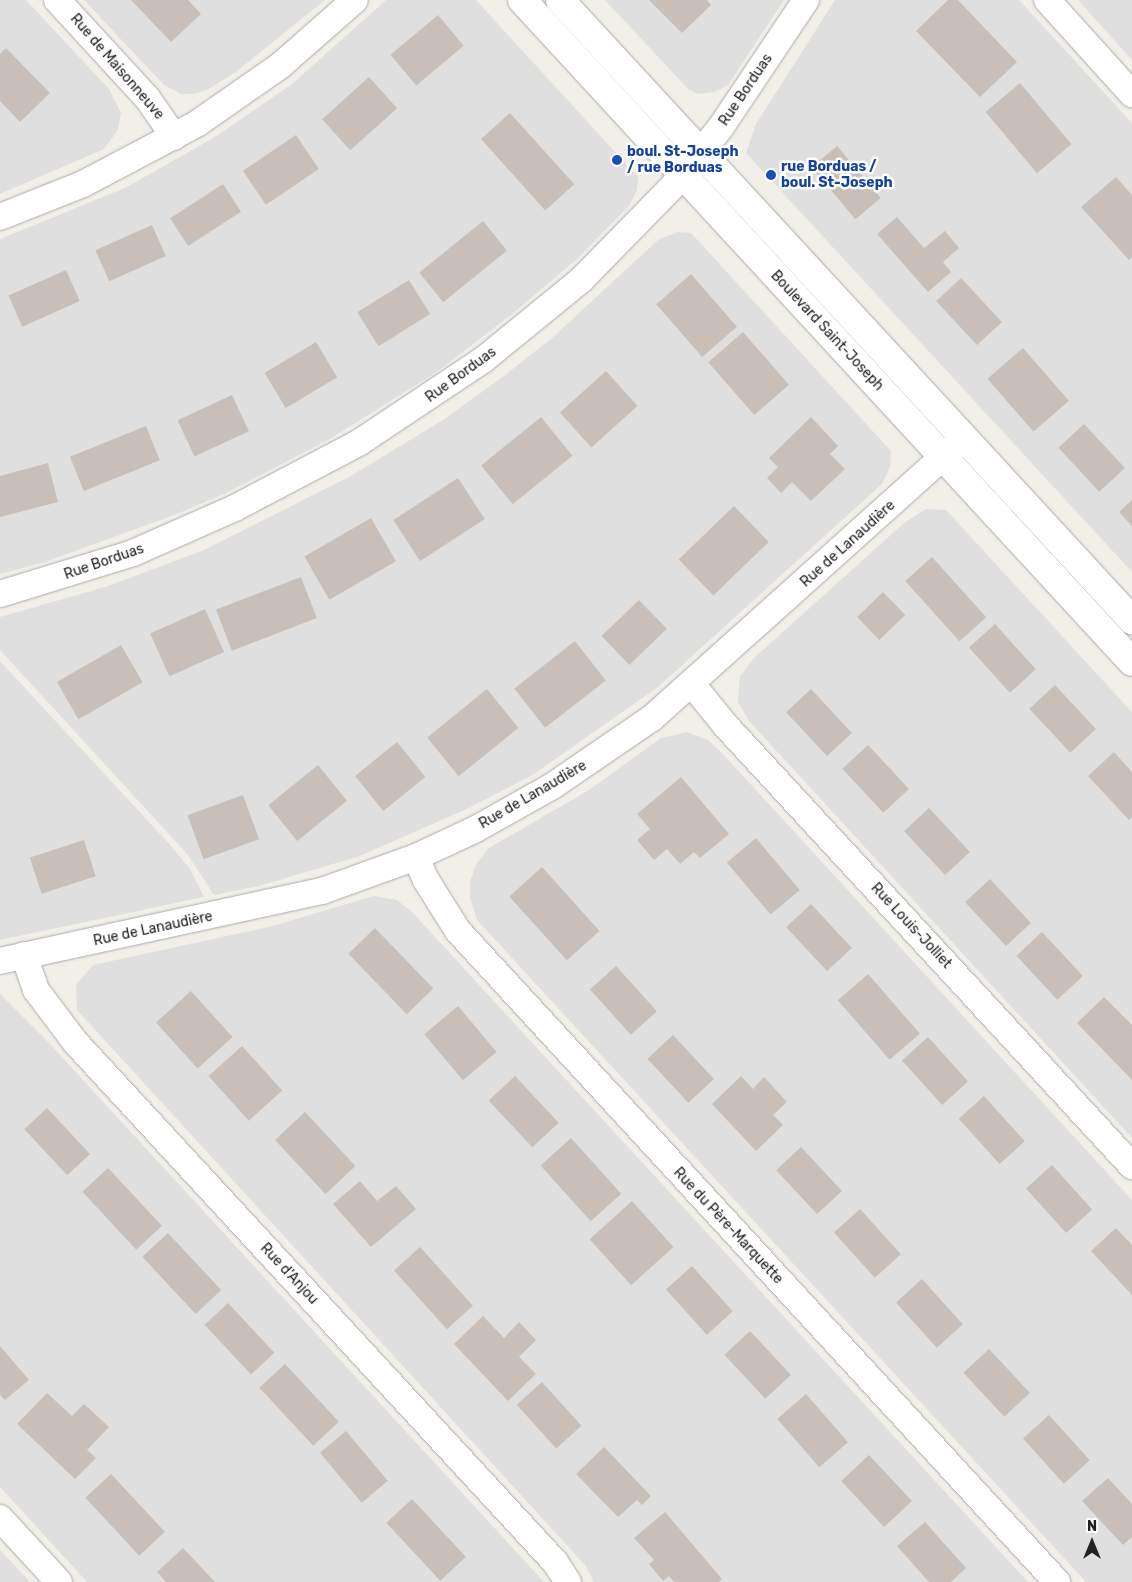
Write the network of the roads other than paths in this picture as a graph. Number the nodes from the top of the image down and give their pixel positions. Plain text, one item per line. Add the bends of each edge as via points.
1 (56, 0) edge
2 (355, 0) edge
3 (522, 0) edge
4 (560, 0) edge
5 (806, 0) edge
6 (1046, 0) edge
7 (1132, 94) edge
8 (174, 137) junction
9 (702, 152) junction
10 (683, 175) junction
11 (0, 216) edge
12 (964, 438) junction
13 (944, 457) junction
14 (0, 594) edge
15 (1132, 620) edge
16 (1132, 662) edge
17 (692, 684) junction
18 (416, 857) junction
19 (12, 958) edge
20 (1132, 1166) edge
21 (0, 1518) edge
22 (59, 1582) edge
23 (568, 1582) edge
24 (1057, 1582) edge

1 - 8 street, Rue de Maisonneuve via 148,99
2 - 8 street via 259,82
3 - 10 street, Boulevard Saint-Joseph
4 - 9 street, Boulevard Saint-Joseph
5 - 9 street, Rue Borduas
6 - 7 street
8 - 11 street via 83,184
9 - 10 street, Rue Borduas
9 - 12 street, Boulevard Saint-Joseph
10 - 13 street, Boulevard Saint-Joseph
10 - 14 street, Rue Borduas via 615,247 549,308 451,383 360,442 277,487 171,537 70,574
12 - 13 street, Rue de Lanaudière
12 - 15 street, Boulevard Saint-Joseph
13 - 16 street, Boulevard Saint-Joseph
13 - 17 street, Rue de Lanaudière
17 - 18 street, Rue de Lanaudière via 652,718 561,780 476,829
17 - 20 street, Rue Louis-Jolliet via 726,726
18 - 19 street, Rue de Lanaudière via 278,902
18 - 24 street, Rue du Père-Marquette via 430,887 458,931
19 - 23 street, Rue d'Anjou via 76,1043 555,1562
21 - 22 street

